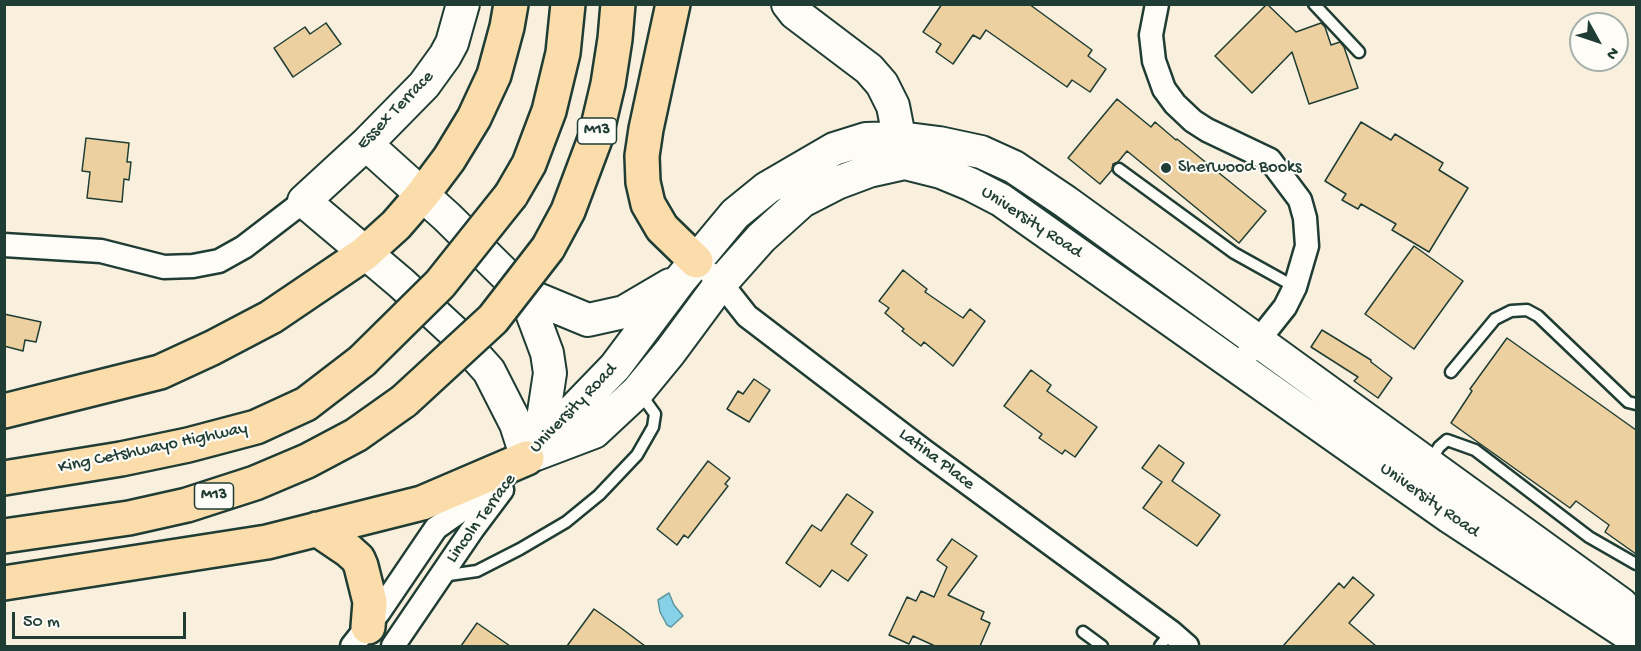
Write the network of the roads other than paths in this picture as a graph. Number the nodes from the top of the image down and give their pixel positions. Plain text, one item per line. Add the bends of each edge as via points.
1 (463, 4) edge
2 (510, 4) edge
3 (568, 4) edge
4 (618, 4) edge
5 (673, 4) edge
6 (788, 4) edge
7 (1157, 4) edge
8 (1314, 4) edge
9 (1359, 52) dead end
10 (366, 144) junction
11 (902, 151) junction
12 (1119, 168) dead end
13 (422, 195) junction
14 (304, 201) junction
15 (4, 245) edge
16 (364, 254) junction
17 (689, 270) junction
18 (721, 283) junction
19 (1295, 287) junction
20 (525, 294) junction
21 (1258, 341) junction
22 (1238, 366) junction
23 (1451, 372) dead end
24 (638, 390) junction
25 (1636, 404) edge
26 (4, 411) edge
27 (527, 458) junction
28 (1420, 477) junction
29 (4, 478) edge
30 (317, 529) junction
31 (4, 536) edge
32 (1636, 564) edge
33 (440, 576) junction
34 (4, 583) edge
35 (1636, 620) edge
36 (1083, 632) dead end
37 (1636, 639) edge
38 (371, 640) edge
39 (1173, 642) edge
40 (1102, 646) edge

1 - 10 street, Essex Terrace via 445,56 424,85
2 - 13 highway via 494,75 474,118
3 - 29 highway, King Cetshwayo Highway, bridge via 563,52 549,111 529,164 511,195 440,284 362,361 306,404 255,427 121,459
4 - 31 highway, M13, bridge via 608,84 595,139 568,211 548,248 493,319 404,401 356,435 255,483 129,518
5 - 17 highway via 646,129 643,182 648,204
6 - 11 street via 882,84 893,106
7 - 19 street via 1151,35 1154,61 1164,89 1193,121 1270,160 1300,200 1307,246
8 - 9 lane
10 - 13 street
10 - 14 street, Essex Terrace
11 - 17 street, University Road via 866,139 834,149 767,188 735,214
11 - 18 street, University Road via 869,171 802,201 760,238
11 - 21 street, University Road via 939,143 981,152 1014,167
11 - 22 street, University Road via 1001,200
12 - 19 lane via 1234,253
13 - 16 highway
13 - 20 street
14 - 15 street via 244,247 219,261 193,266 164,267 101,251
14 - 16 street
16 - 26 highway via 271,317 159,372
16 - 27 street via 445,324 489,371 516,424
17 - 18 street, Latina Place
17 - 20 street via 624,312 588,320
17 - 27 street, University Road via 615,367
18 - 24 street, University Road
18 - 39 street, Latina Place via 747,316
19 - 21 street via 1285,307
20 - 27 street via 547,353 550,373 543,419
21 - 22 street
21 - 28 street, University Road
22 - 28 street, University Road
23 - 25 lane via 1495,319 1511,311 1527,310 1628,402
24 - 27 street, University Road via 594,432
24 - 33 lane via 655,414 652,427 637,455 599,495 566,522 477,571
27 - 30 highway via 422,503
27 - 33 street, Lincoln Terrace
27 - 38 street, Lincoln Terrace via 436,528
28 - 32 lane via 1447,440 1476,450 1589,537
28 - 35 street, University Road via 1621,604
28 - 37 street, University Road via 1450,517
30 - 34 highway via 267,542
30 - 38 highway via 358,559 370,602
33 - 38 street, Lincoln Terrace
36 - 40 lane

